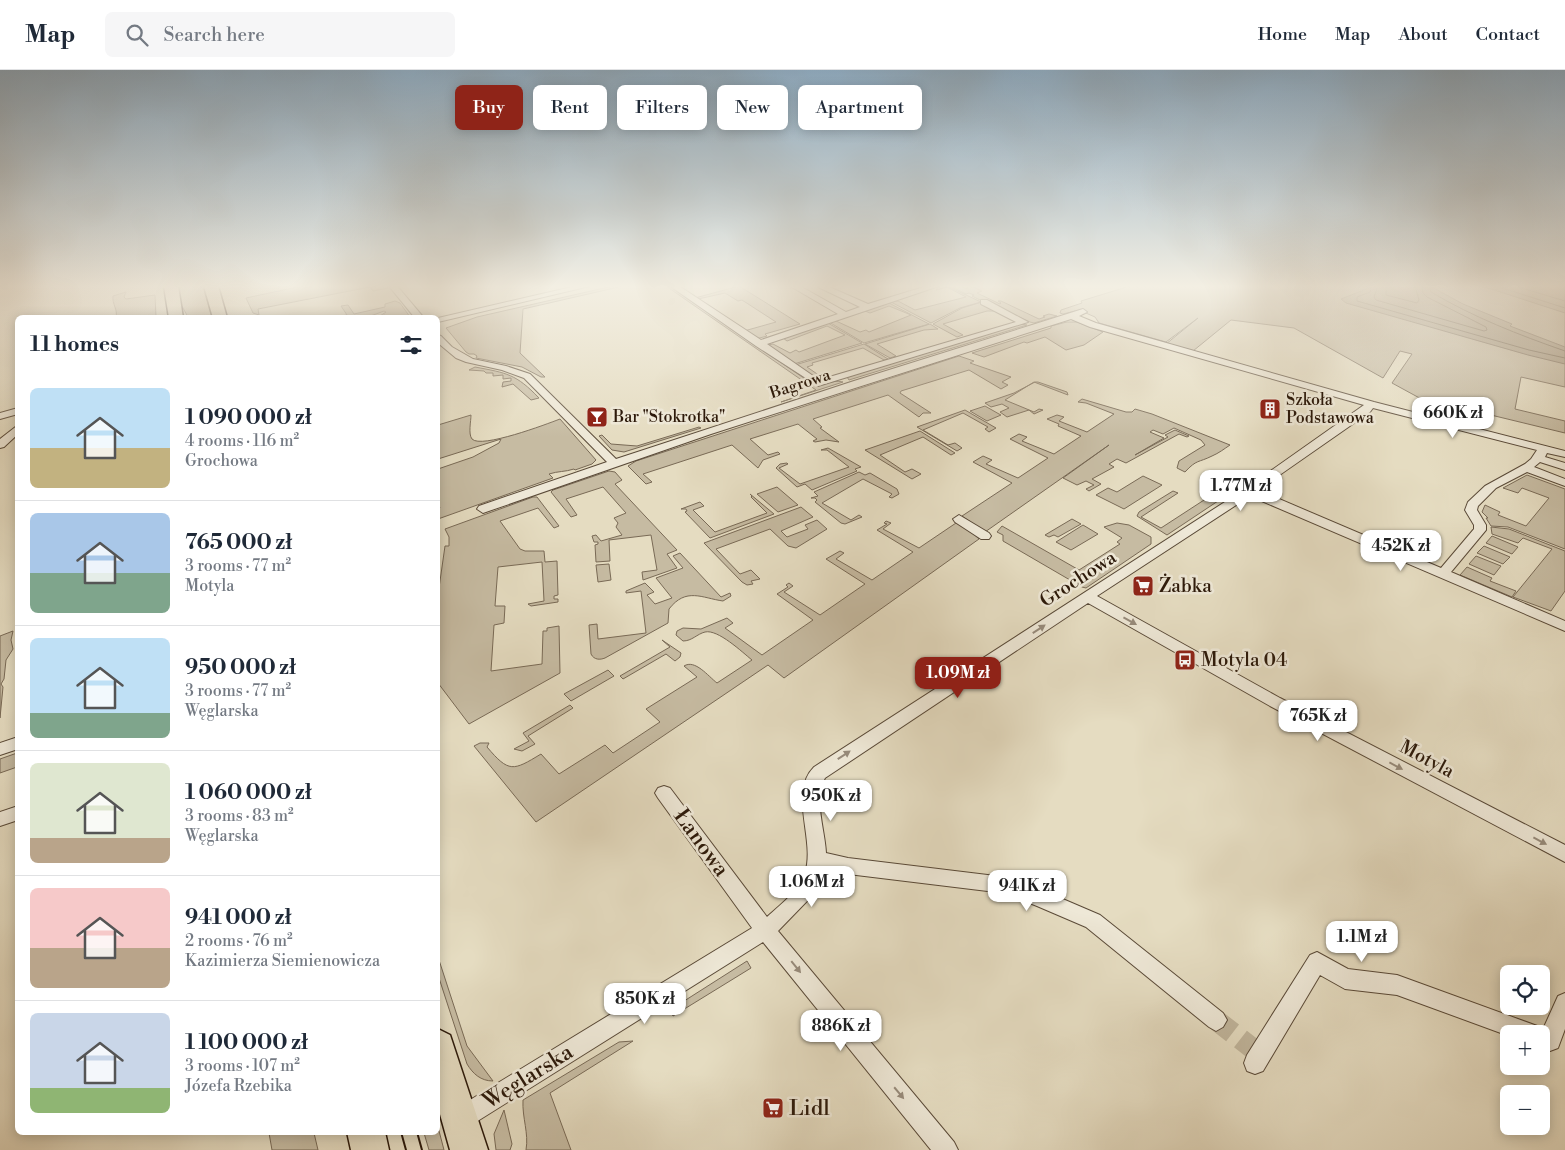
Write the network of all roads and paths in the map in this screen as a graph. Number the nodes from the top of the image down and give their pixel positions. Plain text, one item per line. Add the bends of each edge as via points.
1 (748, 336) edge
2 (782, 336) edge
3 (975, 336) edge
4 (1007, 336) edge
5 (1133, 336) edge
6 (440, 340) edge
7 (759, 344) junction
8 (1370, 404) junction
9 (15, 412) edge
10 (0, 416) edge
11 (15, 416) edge
12 (15, 417) edge
13 (0, 421) edge
14 (15, 431) edge
15 (0, 445) edge
16 (1541, 453) junction
17 (1565, 454) edge
18 (613, 462) junction
19 (1565, 467) edge
20 (1526, 468) junction
21 (1565, 482) edge
22 (1248, 491) junction
23 (483, 509) dead end
24 (959, 519) dead end
25 (985, 536) dead end
26 (1443, 574) junction
27 (1088, 597) junction
28 (1565, 626) edge
29 (15, 745) edge
30 (0, 749) edge
31 (812, 789) joint
32 (664, 793) dead end
33 (15, 814) edge
34 (0, 819) edge
35 (1565, 854) edge
36 (818, 859) junction
37 (765, 930) junction
38 (1565, 1003) edge
39 (1216, 1020) tunnel mouth
40 (1508, 1025) edge
41 (1549, 1025) edge
42 (440, 1055) edge
43 (1256, 1055) dead end
44 (464, 1134) edge
45 (367, 1135) edge
46 (370, 1150) edge
47 (946, 1150) edge

1 - 7 street
2 - 7 street
3 - 7 street via 818,383
4 - 18 street, Bagrowa
5 - 8 street
6 - 18 street via 464,360 514,370 527,376
8 - 16 street
8 - 22 street, Grochowa via 1366,410
9 - 10 street
10 - 11 street
12 - 13 street
14 - 15 street
16 - 17 street
16 - 19 street
16 - 20 street
18 - 23 street, Bagrowa
20 - 21 street
20 - 26 street via 1493,484 1472,505 1480,530
22 - 26 street
22 - 27 street, Grochowa
24 - 25 street
26 - 28 street
31 -> 27 street, Grochowa via 815,777 825,768
27 -> 35 street, Motyla via 1275,702
29 - 30 street
31 - 36 street, Węglarska
32 - 37 street, Łanowa
33 - 34 street
36 - 37 street, Węglarska via 814,876 803,892 786,913
36 - 39 street via 848,866 1004,885 1044,900 1093,921
37 - 44 street, Węglarska
37 -> 47 street, Łanowa
38 - 41 street
40 - 43 street via 1397,985 1344,979 1317,962
42 - 44 main road
45 - 46 main road

